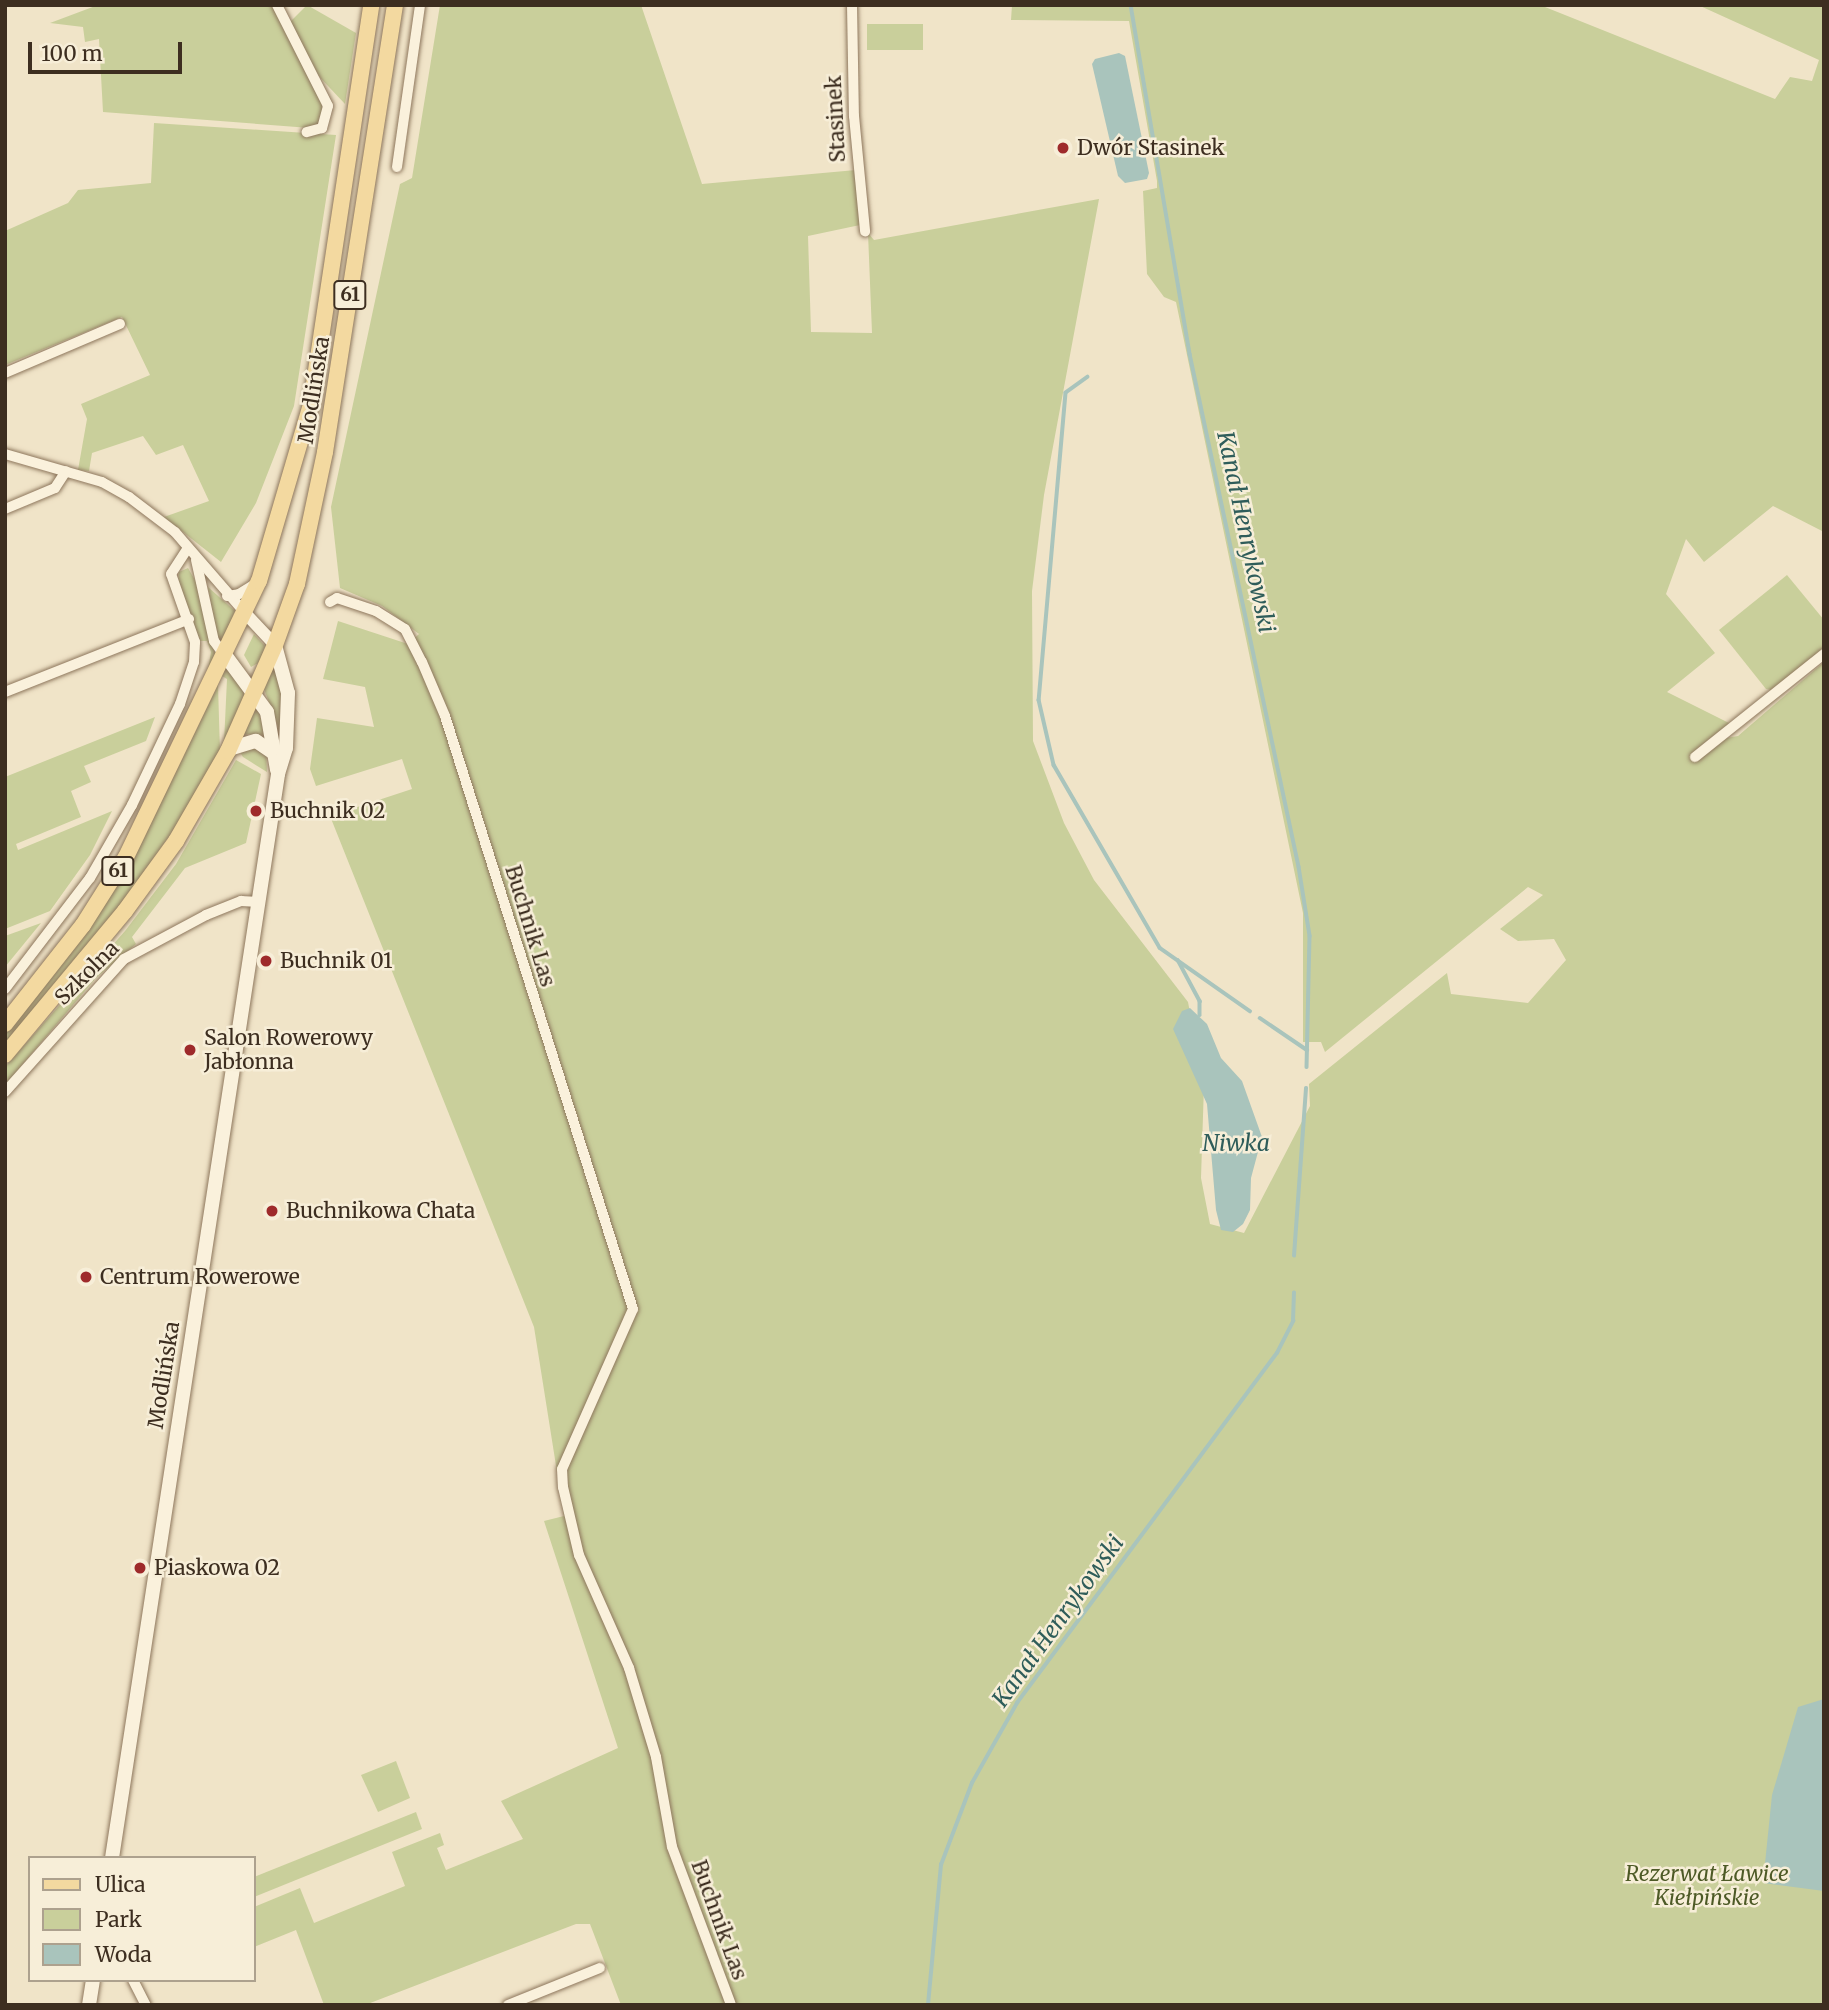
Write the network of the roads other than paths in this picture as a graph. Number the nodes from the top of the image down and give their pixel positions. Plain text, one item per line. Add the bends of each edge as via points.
1 (277, 5) edge
2 (371, 5) edge
3 (395, 5) edge
4 (419, 5) edge
5 (852, 5) edge
6 (307, 132) dead end
7 (397, 167) dead end
8 (865, 231) dead end
9 (120, 324) dead end
10 (5, 373) edge
11 (5, 454) edge
12 (66, 471) junction
13 (5, 509) edge
14 (192, 552) junction
15 (259, 581) junction
16 (227, 596) junction
17 (333, 600) dead end
18 (246, 614) junction
19 (190, 619) junction
20 (275, 645) junction
21 (1824, 654) edge
22 (225, 655) junction
23 (255, 691) junction
24 (5, 692) edge
25 (228, 750) junction
26 (275, 754) junction
27 (1695, 757) dead end
28 (278, 774) junction
29 (258, 902) junction
30 (5, 989) edge
31 (5, 1024) edge
32 (5, 1055) edge
33 (5, 1092) edge
34 (112, 1856) edge
35 (600, 1968) dead end
36 (93, 1982) edge
37 (134, 1982) edge
38 (89, 2005) edge
39 (146, 2005) edge
40 (508, 2005) edge
41 (731, 2005) edge

1 - 6 street via 328,106 322,128
2 - 15 main road, Modlińska / 61 via 312,404
3 - 20 main road, Modlińska / 61 via 326,452 297,584
4 - 7 street
5 - 8 street, Stasinek via 854,116
9 - 10 street
11 - 12 street
12 - 13 street via 55,488
12 - 14 street via 112,486 164,521
14 - 16 street
14 - 19 street via 171,574
14 - 22 street via 214,641
15 - 16 street
15 - 18 main road, Modlińska / 61
16 - 18 street
17 - 41 street, Buchnik Las via 376,611 405,629 427,673 633,1309 562,1469 563,1487 579,1555 620,1642 641,1705 656,1757 672,1847
18 - 20 street
18 - 22 main road, 61
19 - 24 street
19 - 30 street via 195,645 189,680 132,805 83,888
20 - 23 main road, 61
20 - 28 main road, Modlińska via 288,693 286,748
21 - 27 street
22 - 23 main road, Modlińska
22 - 31 main road, 61 via 126,858 83,925
23 - 25 main road, 61
23 - 26 main road, Modlińska via 267,712
25 - 26 main road via 256,741
25 - 32 main road, 61 via 152,875
26 - 28 main road, Modlińska
28 - 29 main road, Modlińska
29 - 33 street, Szkolna via 244,901 206,915 124,959
29 - 34 main road, Modlińska
35 - 40 street
36 - 38 main road
37 - 39 street

